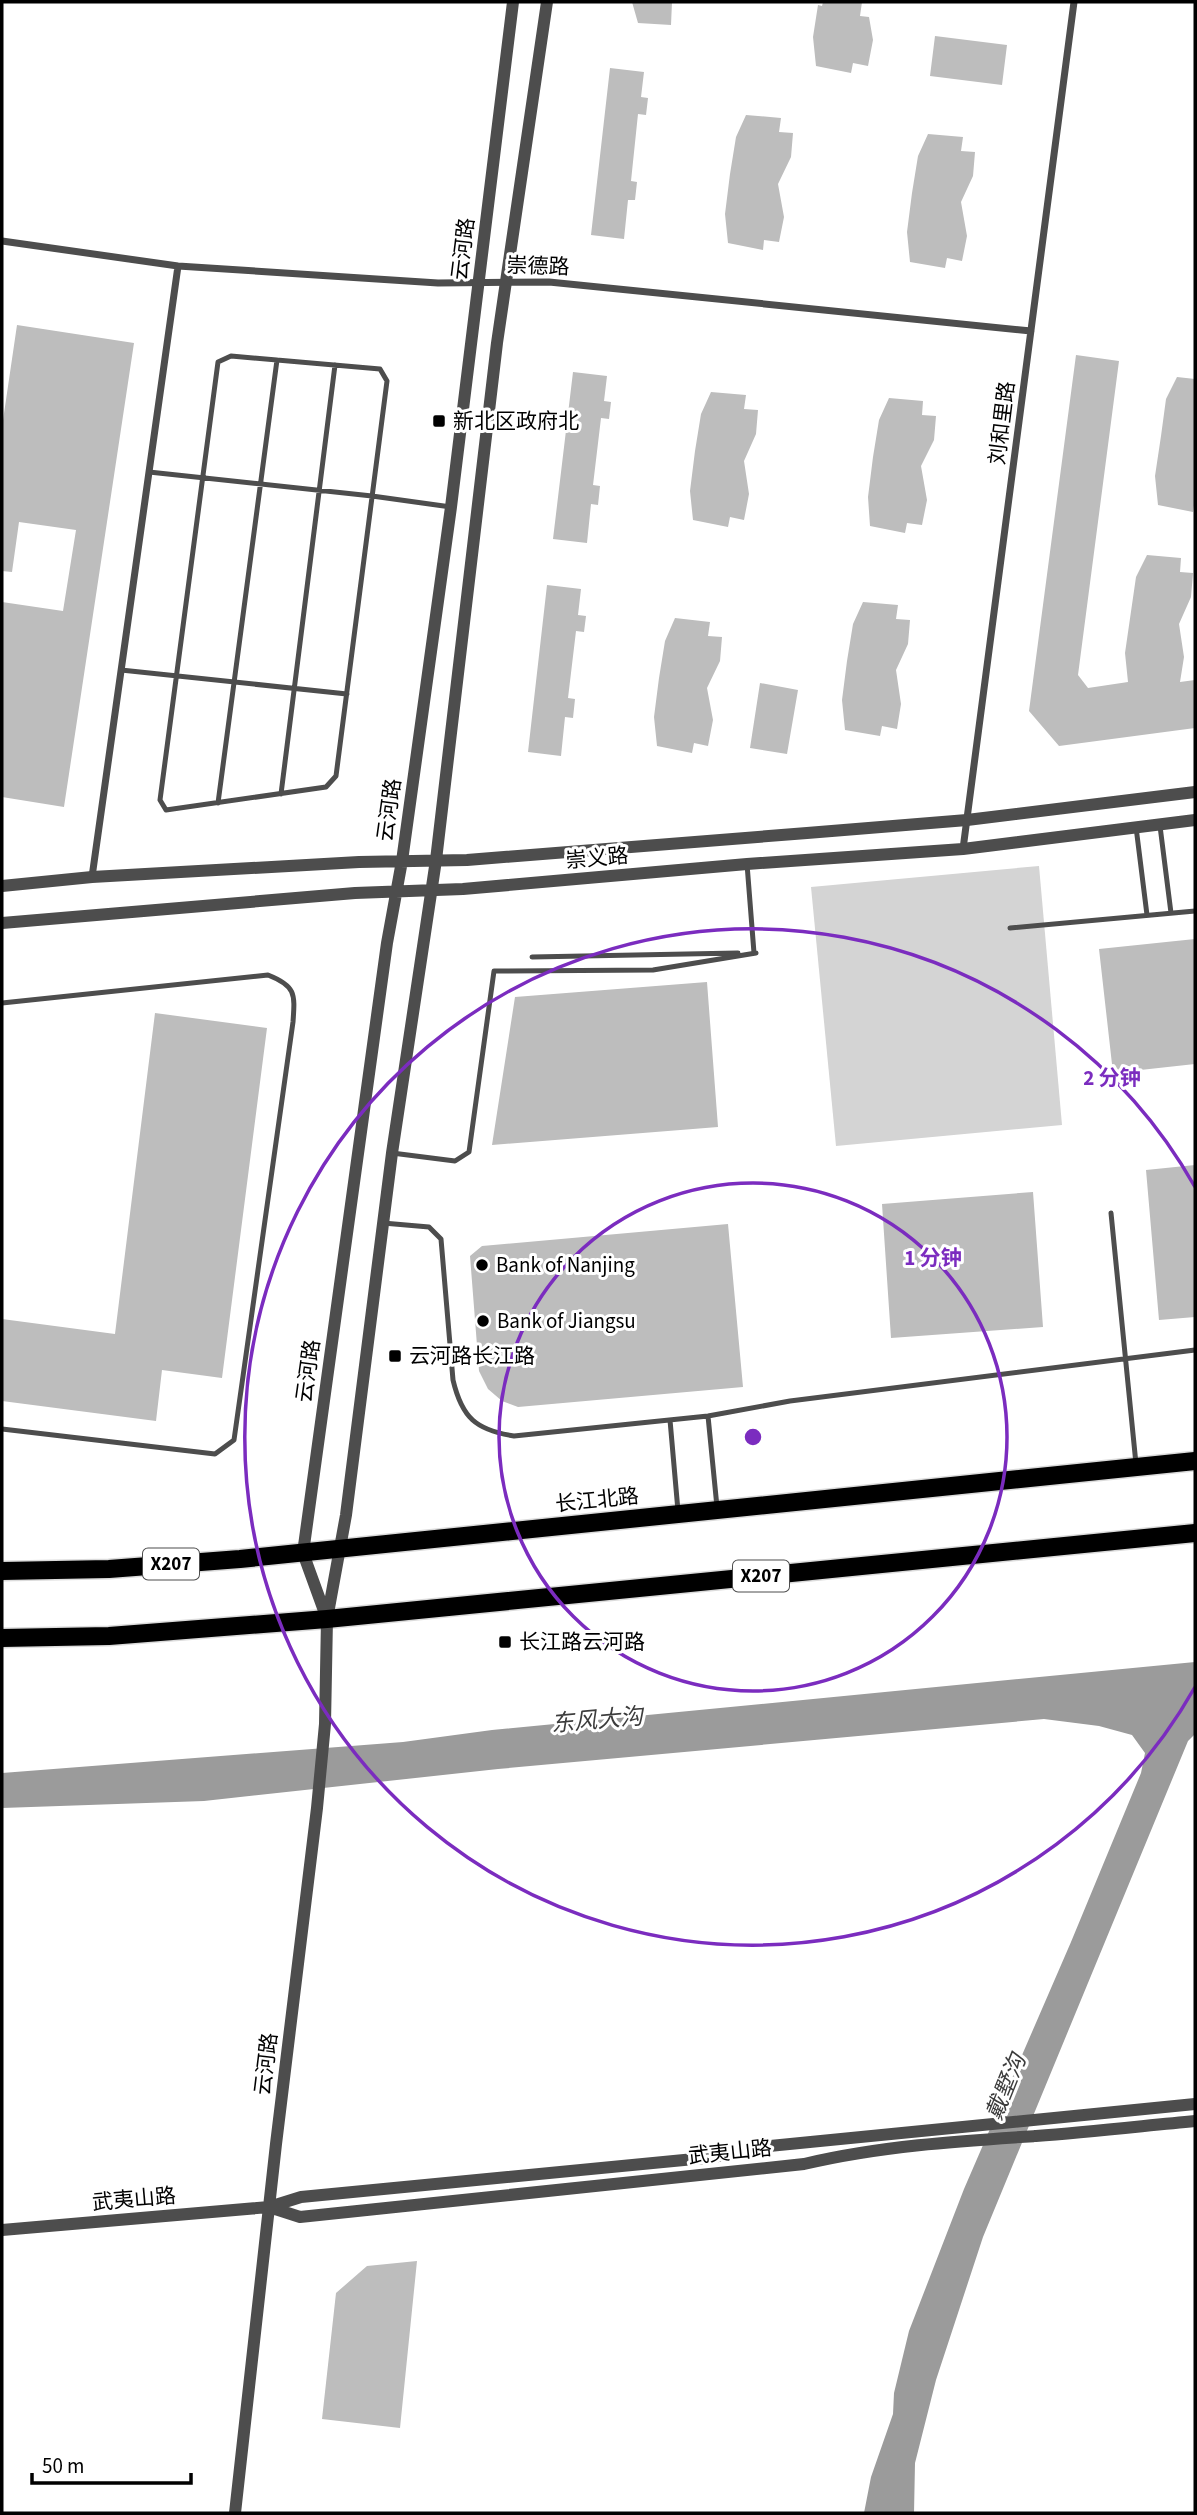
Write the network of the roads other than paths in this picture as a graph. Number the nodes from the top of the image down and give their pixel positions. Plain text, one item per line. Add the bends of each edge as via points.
1 (513, 2) edge
2 (547, 2) edge
3 (1074, 2) edge
4 (2, 241) edge
5 (178, 266) junction
6 (506, 282) junction
7 (479, 283) junction
8 (1031, 331) junction
9 (276, 360) junction
10 (335, 365) junction
11 (149, 472) junction
12 (203, 478) junction
13 (260, 484) junction
14 (319, 490) junction
15 (372, 496) junction
16 (452, 507) junction
17 (121, 670) junction
18 (177, 677) junction
19 (233, 682) junction
20 (295, 689) junction
21 (347, 694) junction
22 (1195, 792) edge
23 (281, 794) junction
24 (218, 803) junction
25 (967, 820) junction
26 (1195, 820) edge
27 (1160, 822) junction
28 (1136, 827) junction
29 (963, 849) junction
30 (436, 860) junction
31 (401, 861) junction
32 (747, 863) junction
33 (92, 877) junction
34 (2, 886) edge
35 (431, 890) junction
36 (397, 891) junction
37 (1195, 911) edge
38 (1171, 913) junction
39 (1147, 915) junction
40 (2, 923) edge
41 (1010, 928) dead end
42 (756, 953) junction
43 (532, 957) dead end
44 (2, 1003) edge
45 (392, 1153) junction
46 (1111, 1213) dead end
47 (383, 1223) junction
48 (1195, 1350) edge
49 (1125, 1359) junction
50 (708, 1416) junction
51 (670, 1420) junction
52 (2, 1429) edge
53 (1195, 1461) edge
54 (1137, 1467) junction
55 (717, 1510) junction
56 (678, 1514) junction
57 (1195, 1533) edge
58 (340, 1549) junction
59 (303, 1553) junction
60 (2, 1571) edge
61 (327, 1619) junction
62 (2, 1638) edge
63 (1195, 2104) edge
64 (1195, 2121) edge
65 (269, 2207) junction
66 (2, 2230) edge
67 (235, 2513) edge

1 - 7 street, 云河路
2 - 6 street, 云河路
3 - 8 street, 刘和里路
4 - 5 street, 崇德路
5 - 7 street, 崇德路
5 - 11 street
6 - 7 street, 崇德路
6 - 8 street, 崇德路 via 549,282
6 - 30 street, 云河路
7 - 16 street, 云河路
8 - 25 street, 刘和里路
9 - 10 lane
9 - 12 lane via 231,356 218,362
9 - 13 lane
10 - 14 lane
10 - 15 lane via 380,369 387,381
11 - 12 lane
11 - 17 street
12 - 13 lane
12 - 18 lane
13 - 14 lane
13 - 19 lane
14 - 15 lane
14 - 20 lane
15 - 16 lane
15 - 21 lane
16 - 31 street, 云河路
17 - 18 lane
17 - 33 street
18 - 19 lane
18 - 24 lane via 160,800 166,810
19 - 20 lane
19 - 24 lane
20 - 21 lane
20 - 23 lane
21 - 23 lane via 336,776 326,788
22 - 25 street, 崇义路
23 - 24 lane
25 - 29 street, 刘和里路
25 - 30 street, 崇义路
26 - 27 street, 崇义路
27 - 28 street, 崇义路
27 - 38 lane
28 - 29 street, 崇义路
28 - 39 lane
29 - 32 street, 崇义路
30 - 31 street, 崇义路
30 - 35 street, 云河路
31 - 33 street, 崇义路
31 - 36 street, 云河路
32 - 35 street, 崇义路
32 - 42 lane
33 - 34 street, 崇义路
35 - 36 street, 崇义路
35 - 45 street, 云河路
36 - 40 street, 崇义路
36 - 59 street, 云河路
37 - 38 lane
38 - 39 lane
39 - 41 lane
42 - 43 lane
42 - 45 lane via 653,970 494,971 469,1152 455,1161
44 - 52 lane via 268,975 284,981 294,998 234,1440 215,1454
45 - 47 street, 云河路
46 - 49 lane
47 - 51 lane via 429,1227 441,1239 453,1380 458,1400 470,1418 488,1432 514,1436
47 - 58 street, 云河路
48 - 49 lane
49 - 50 lane via 790,1401
49 - 54 lane
50 - 51 lane
50 - 55 lane
51 - 56 lane
53 - 54 main road, 长江北路 / X207
54 - 55 main road, 长江北路 / X207
55 - 56 main road, 长江北路 / X207
56 - 58 main road, 长江北路 / X207
57 - 61 main road, X207
58 - 59 main road, 长江北路 / X207
58 - 61 street, 云河路
59 - 60 main road, 长江北路 / X207 via 109,1569
59 - 61 street, 云河路
61 - 62 main road, X207 via 109,1636
61 - 65 street, 云河路 via 325,1724 317,1808
63 - 65 street, 武夷山路 via 301,2197
64 - 65 street, 武夷山路 via 978,2138 804,2164 300,2217
65 - 66 street, 武夷山路
65 - 67 street, 云河路

